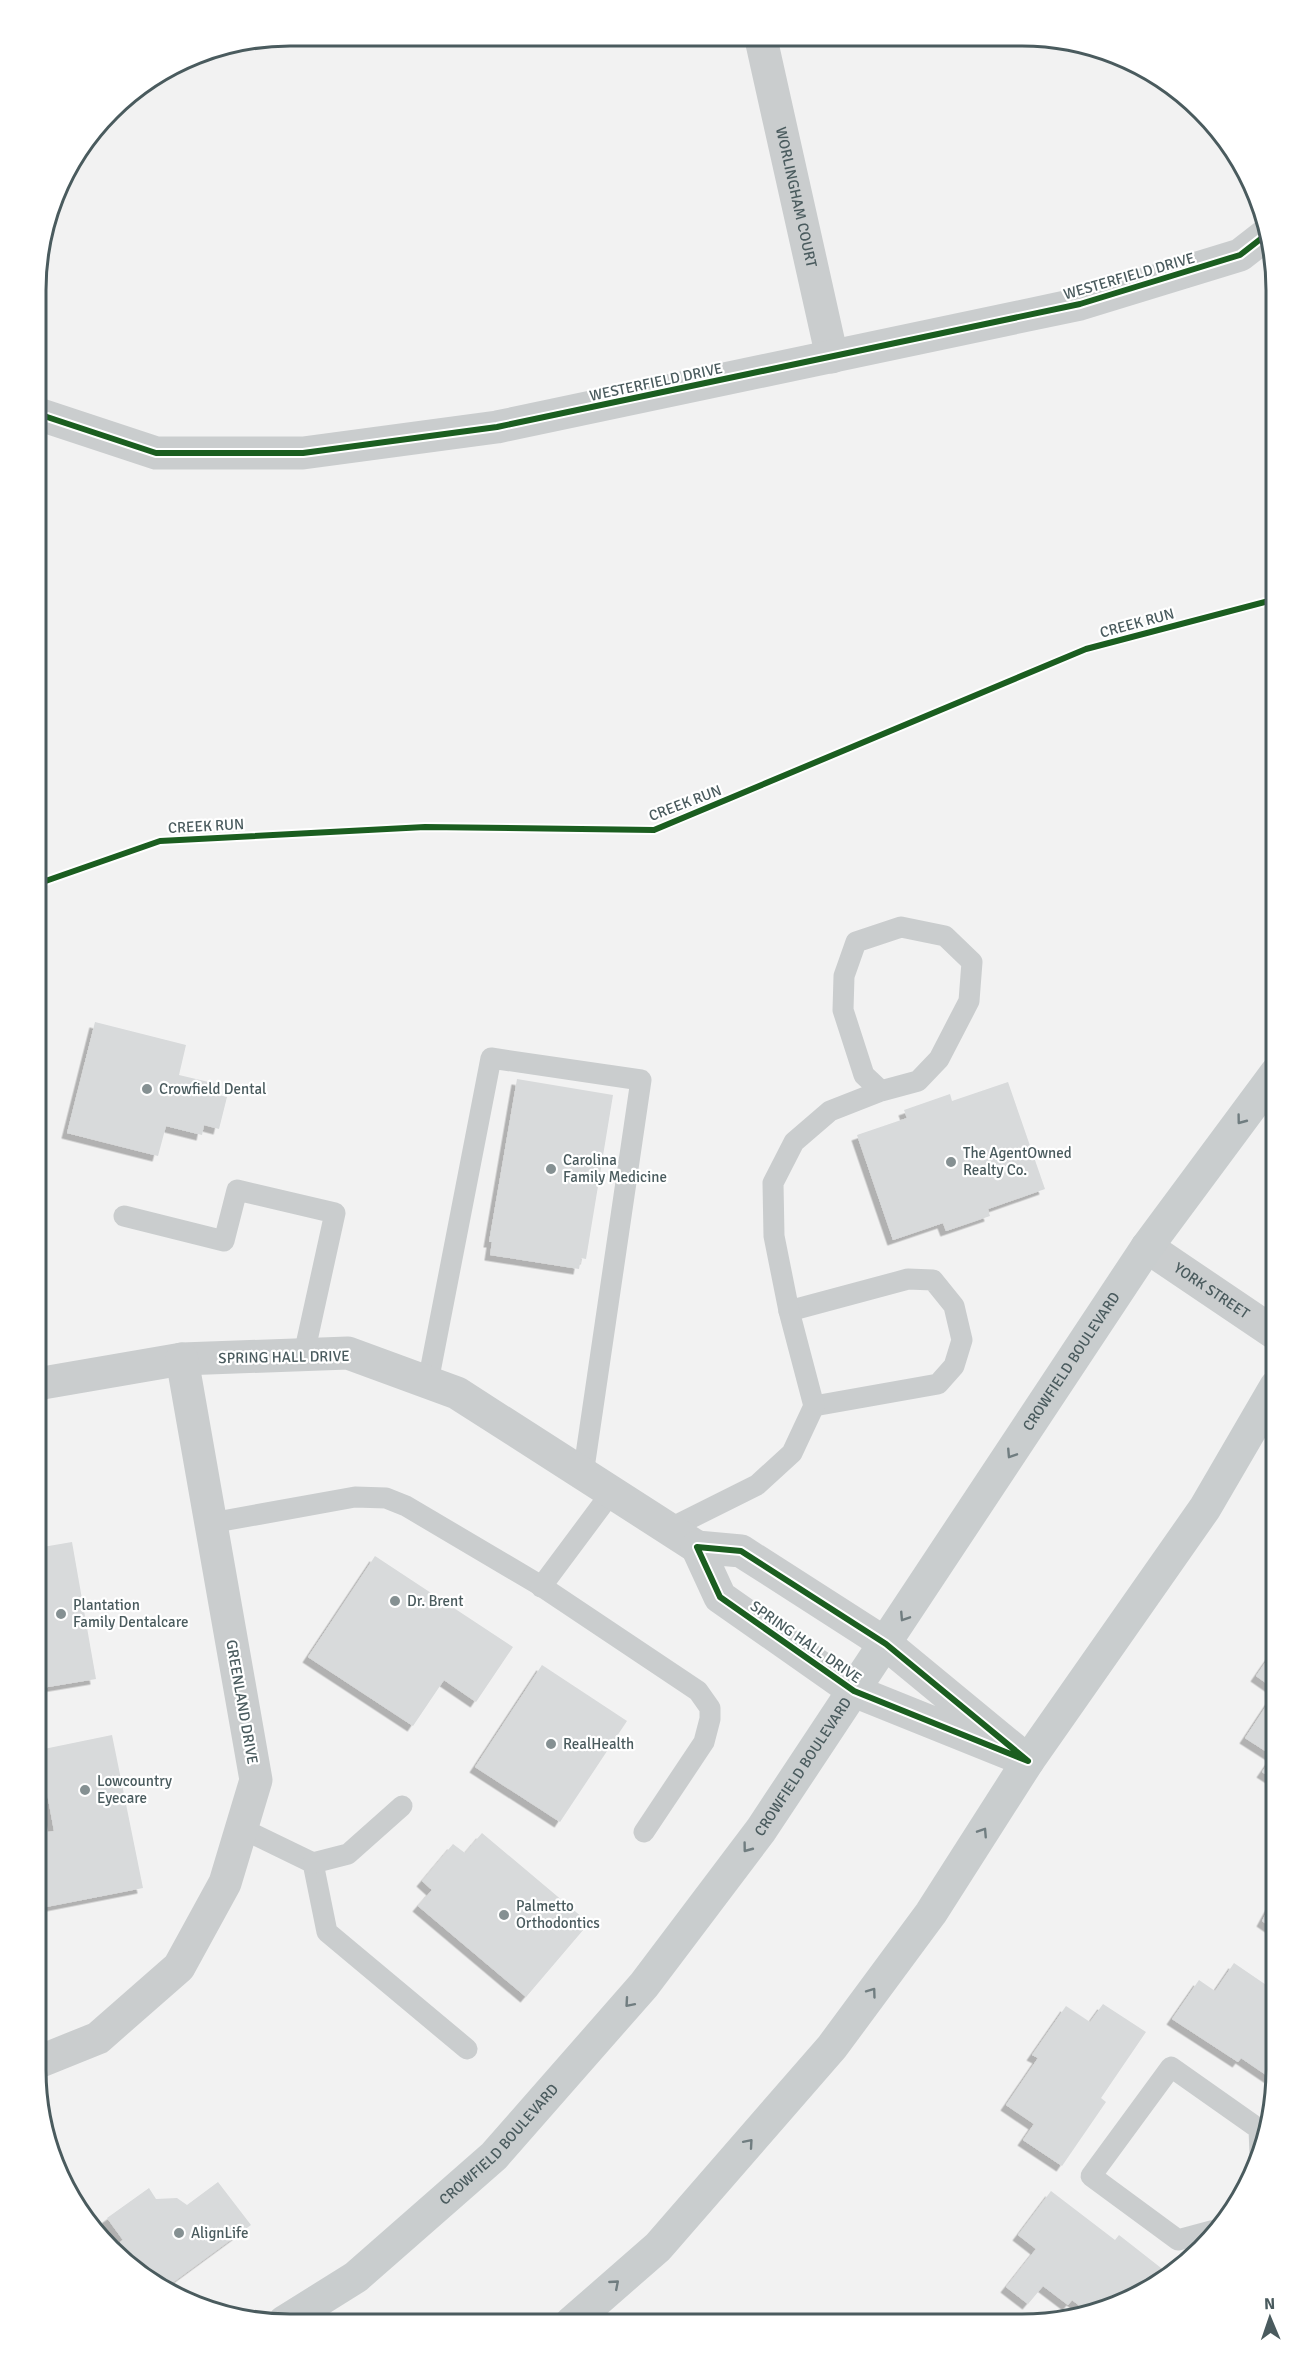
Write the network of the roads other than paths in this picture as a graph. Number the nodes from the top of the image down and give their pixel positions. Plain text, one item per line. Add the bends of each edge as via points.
1 (763, 46) edge
2 (1260, 239) edge
3 (832, 357) junction
4 (46, 417) edge
5 (1266, 1086) edge
6 (881, 1092) junction
7 (124, 1216) dead end
8 (1147, 1247) junction
9 (789, 1311) junction
10 (1266, 1327) edge
11 (304, 1354) junction
12 (182, 1359) junction
13 (46, 1382) edge
14 (428, 1382) junction
15 (1266, 1403) edge
16 (814, 1406) junction
17 (583, 1474) junction
18 (611, 1492) junction
19 (211, 1523) junction
20 (669, 1529) junction
21 (697, 1547) junction
22 (541, 1587) junction
23 (886, 1644) junction
24 (854, 1691) junction
25 (1028, 1761) junction
26 (402, 1806) dead end
27 (241, 1828) junction
28 (644, 1832) dead end
29 (313, 1863) junction
30 (467, 2049) dead end
31 (46, 2058) edge
32 (1258, 2128) edge
33 (1202, 2233) edge
34 (297, 2314) edge
35 (581, 2314) edge

1 - 3 street, WORLINGHAM COURT
2 - 3 street, WESTERFIELD DRIVE via 1240,255 1080,304
3 - 4 street, WESTERFIELD DRIVE via 497,427 303,453 156,453
5 -> 8 main road, CROWFIELD BOULEVARD
6 - 6 lane via 918,1081 939,1059 969,1001 972,962 945,936 901,927 856,942 844,976 843,1010 864,1075
6 - 9 lane via 830,1111 794,1142 773,1183 774,1236
7 - 11 lane via 224,1241 237,1190 335,1213
8 - 10 street, YORK STREET
8 -> 23 main road, CROWFIELD BOULEVARD
9 - 16 lane
9 - 16 lane via 908,1279 933,1280 954,1306 962,1340 954,1366 938,1384
11 - 12 street, SPRING HALL DRIVE
11 - 14 street, SPRING HALL DRIVE via 348,1353
12 - 13 street, SPRING HALL DRIVE
12 - 19 street, GREENLAND DRIVE
14 - 17 street, SPRING HALL DRIVE via 457,1393
14 - 17 lane via 491,1058 641,1080
15 - 25 main road via 1205,1508
16 - 20 lane via 792,1453 757,1485
17 - 18 street, SPRING HALL DRIVE
18 - 20 street, SPRING HALL DRIVE
18 - 22 lane
19 - 22 lane via 355,1497 386,1498 406,1506
19 - 27 street, GREENLAND DRIVE via 256,1779
20 - 21 street, SPRING HALL DRIVE
21 - 23 street, SPRING HALL DRIVE via 741,1551
21 - 24 street, SPRING HALL DRIVE via 720,1597
22 - 28 lane via 698,1691 710,1708 704,1742
23 - 24 main road, CROWFIELD BOULEVARD
23 - 25 street, SPRING HALL DRIVE
24 - 25 street, SPRING HALL DRIVE
24 -> 34 main road, CROWFIELD BOULEVARD via 761,1830 644,1985 494,2156 356,2277
35 -> 25 main road via 658,2247 832,2047 931,1913
26 - 29 lane via 348,1854
27 - 29 lane
27 - 31 street, GREENLAND DRIVE via 225,1883 179,1967 98,2038
29 - 30 lane via 327,1932
32 - 33 lane via 1171,2067 1091,2176 1178,2240

